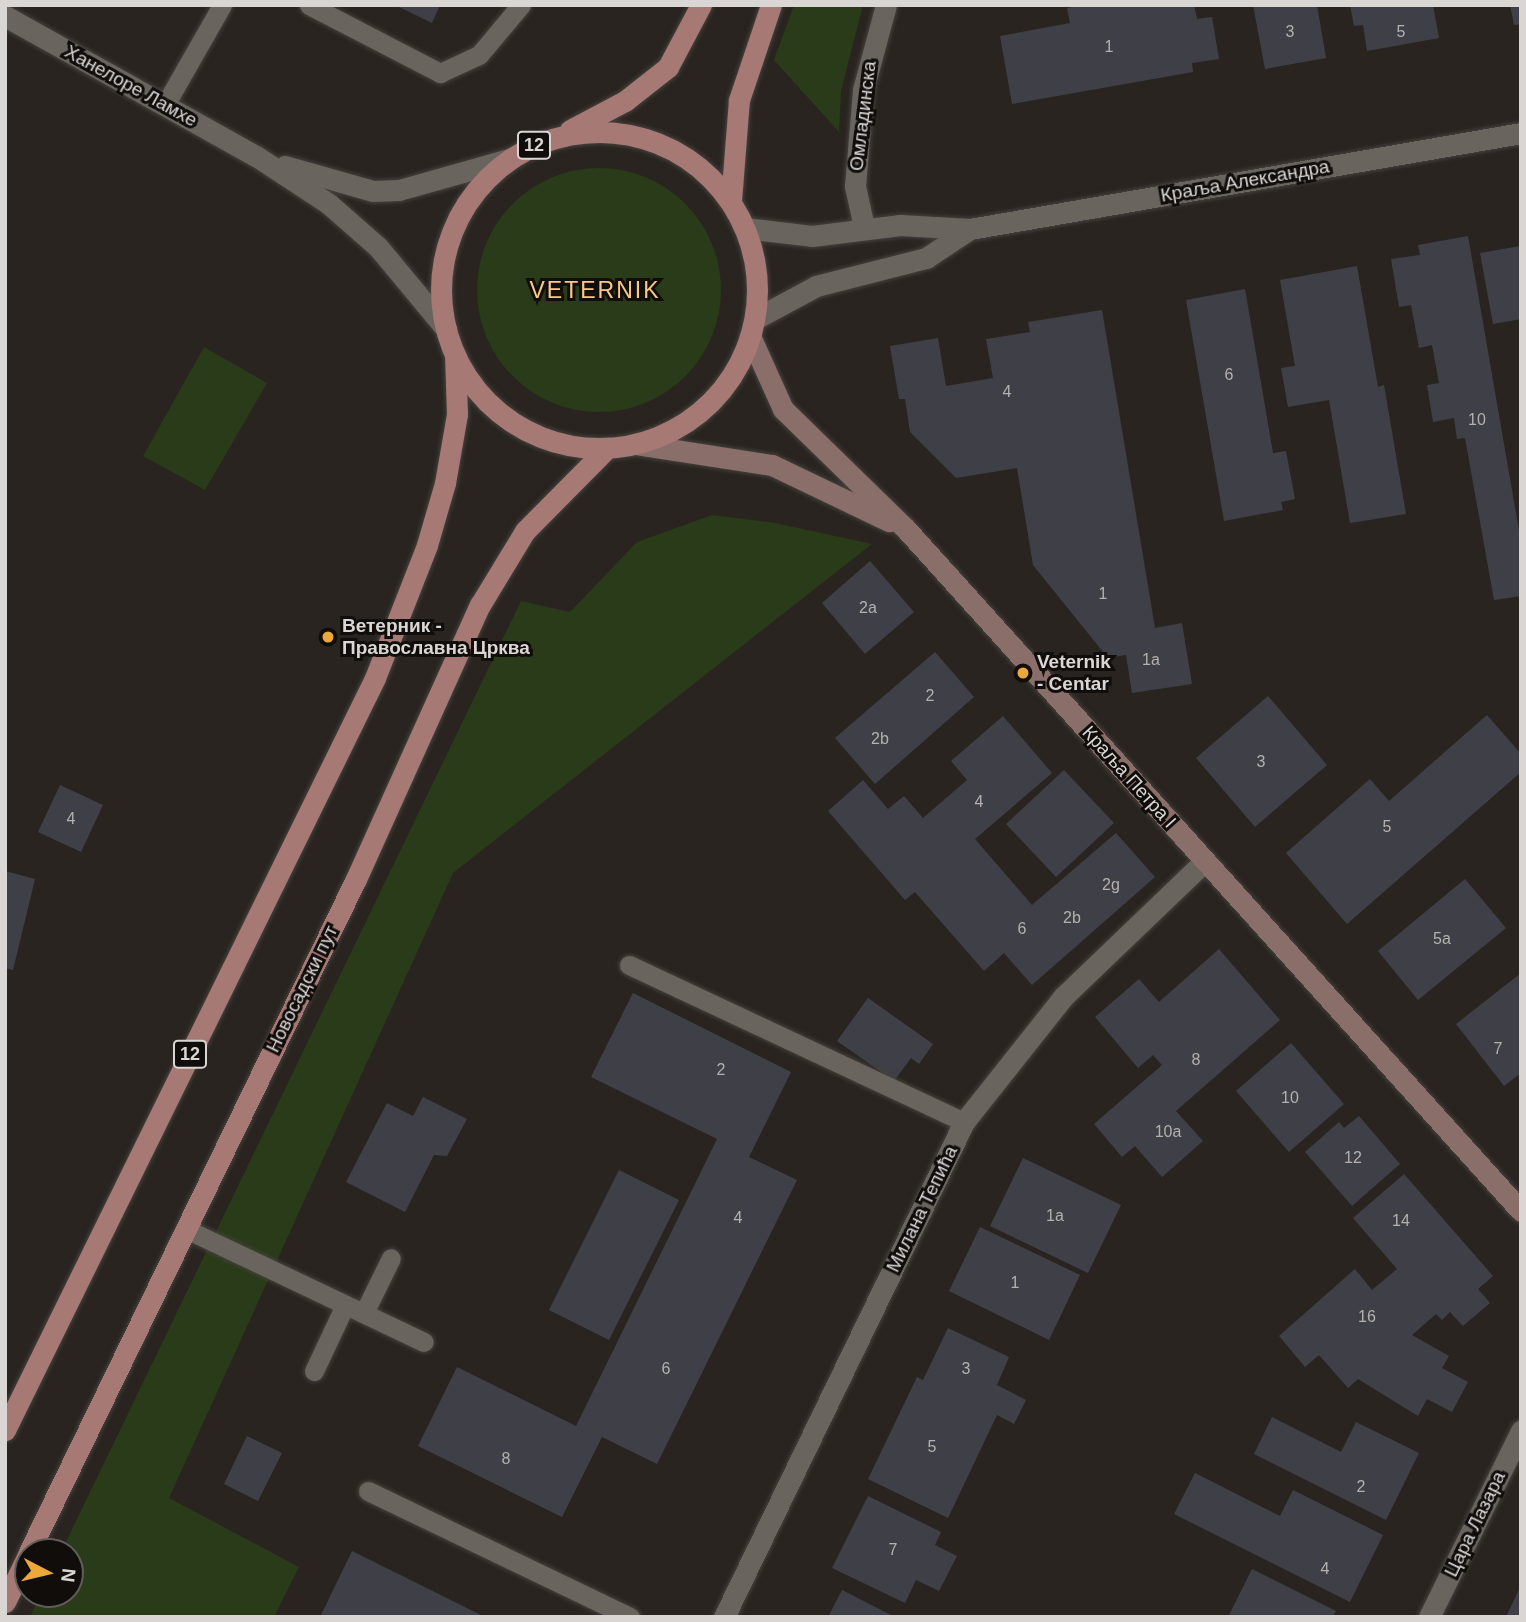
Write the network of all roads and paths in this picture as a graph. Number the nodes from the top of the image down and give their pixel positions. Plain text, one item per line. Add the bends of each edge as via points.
1 (222, 5) edge
2 (309, 5) edge
3 (521, 5) edge
4 (771, 5) edge
5 (886, 5) edge
6 (698, 15) edge
7 (5, 16) edge
8 (165, 105) junction
9 (1521, 133) edge
10 (559, 136) junction
11 (256, 156) junction
12 (509, 159) junction
13 (731, 201) junction
14 (864, 227) junction
15 (745, 228) junction
16 (970, 229) junction
17 (752, 327) junction
18 (446, 329) junction
19 (455, 355) junction
20 (636, 444) junction
21 (607, 448) junction
22 (906, 529) junction
23 (1205, 861) junction
24 (629, 965) dead end
25 (964, 1122) junction
26 (1521, 1211) edge
27 (186, 1229) junction
28 (391, 1258) dead end
29 (345, 1305) junction
30 (364, 1314) junction
31 (424, 1342) dead end
32 (314, 1371) dead end
33 (5, 1430) edge
34 (1521, 1431) edge
35 (368, 1491) dead end
36 (36, 1538) edge
37 (14, 1584) edge
38 (5, 1602) edge
39 (630, 1617) edge
40 (724, 1617) edge
41 (1429, 1617) edge

1 - 8 lane
2 - 3 lane via 440,73 479,55
4 - 13 main road via 739,100
5 - 14 street, Омладинска via 863,90 855,186
6 - 10 main road, 12 via 668,67 625,101
7 - 8 street, Ханелоре Ламхе
8 - 11 street, Ханелоре Ламхе
9 - 16 street, Краља Александра
10 - 12 main road, 12
10 - 13 main road, 12 via 614,132 668,146 706,173
11 - 12 street, Ханелоре Ламхе via 373,191 399,190
11 - 18 street, Ханелоре Ламхе via 359,228
12 - 18 main road, 12 via 479,187 456,222 442,275
13 - 15 main road, 12
14 - 15 street via 812,236
14 - 16 street
15 - 17 main road, 12 via 757,272
16 - 17 street via 926,258 816,286
17 - 20 main road, 12 via 726,385 708,405 662,436
17 - 22 street, Краља Петра I via 783,409
18 - 19 main road, 12
19 - 21 main road, 12 via 485,400 517,425 553,442
19 - 33 main road, 12 via 457,414 445,483 375,678
20 - 21 main road, 12
20 - 22 street via 772,465
21 - 27 main road, Новосадски пут via 525,531 480,605 356,879
22 - 23 street, Краља Петра I
23 - 25 street, Милана Тепића via 1063,997
23 - 26 street, Краља Петра I
24 - 25 lane
25 - 40 street, Милана Тепића
27 - 29 lane
27 - 36 main road, Новосадски пут
28 - 30 lane
29 - 30 lane
29 - 32 lane
30 - 31 lane
34 - 41 street, Цара Лазара
35 - 39 lane
37 - 38 main road, Новосадски пут

